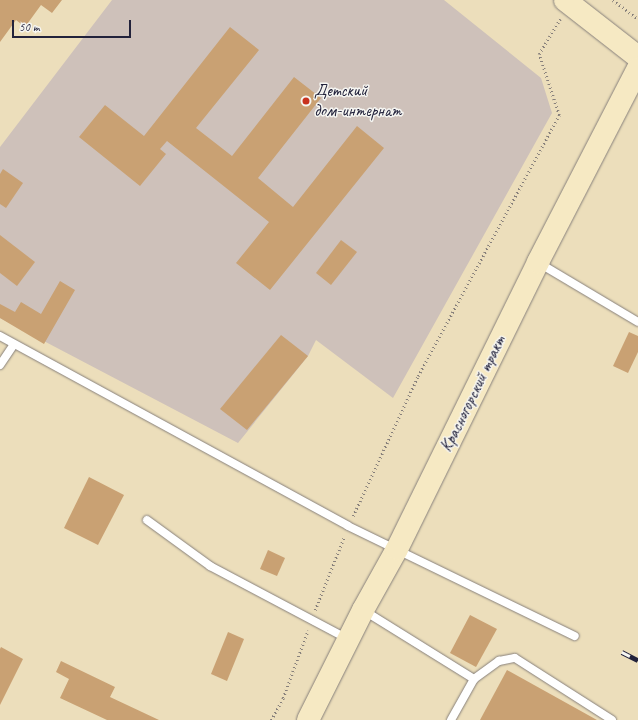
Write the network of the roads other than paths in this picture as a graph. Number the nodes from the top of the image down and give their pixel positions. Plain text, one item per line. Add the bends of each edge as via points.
1 (567, 2) edge
2 (638, 57) edge
3 (638, 68) edge
4 (538, 262) junction
5 (638, 322) edge
6 (0, 336) edge
7 (14, 344) junction
8 (0, 365) edge
9 (147, 520) dead end
10 (397, 549) junction
11 (363, 610) junction
12 (575, 636) dead end
13 (348, 640) junction
14 (474, 679) junction
15 (308, 720) edge
16 (451, 720) edge
17 (612, 720) edge

1 - 2 main road
3 - 4 main road, Красногорский тракт
4 - 5 lane
4 - 10 main road, Красногорский тракт
6 - 7 lane
7 - 8 lane
7 - 10 lane via 348,526
9 - 13 lane via 210,566
10 - 11 main road, Красногорский тракт
10 - 12 lane
11 - 13 main road, Красногорский тракт
11 - 14 lane
13 - 15 main road, Красногорский тракт
14 - 16 lane
14 - 17 lane via 499,661 515,658

